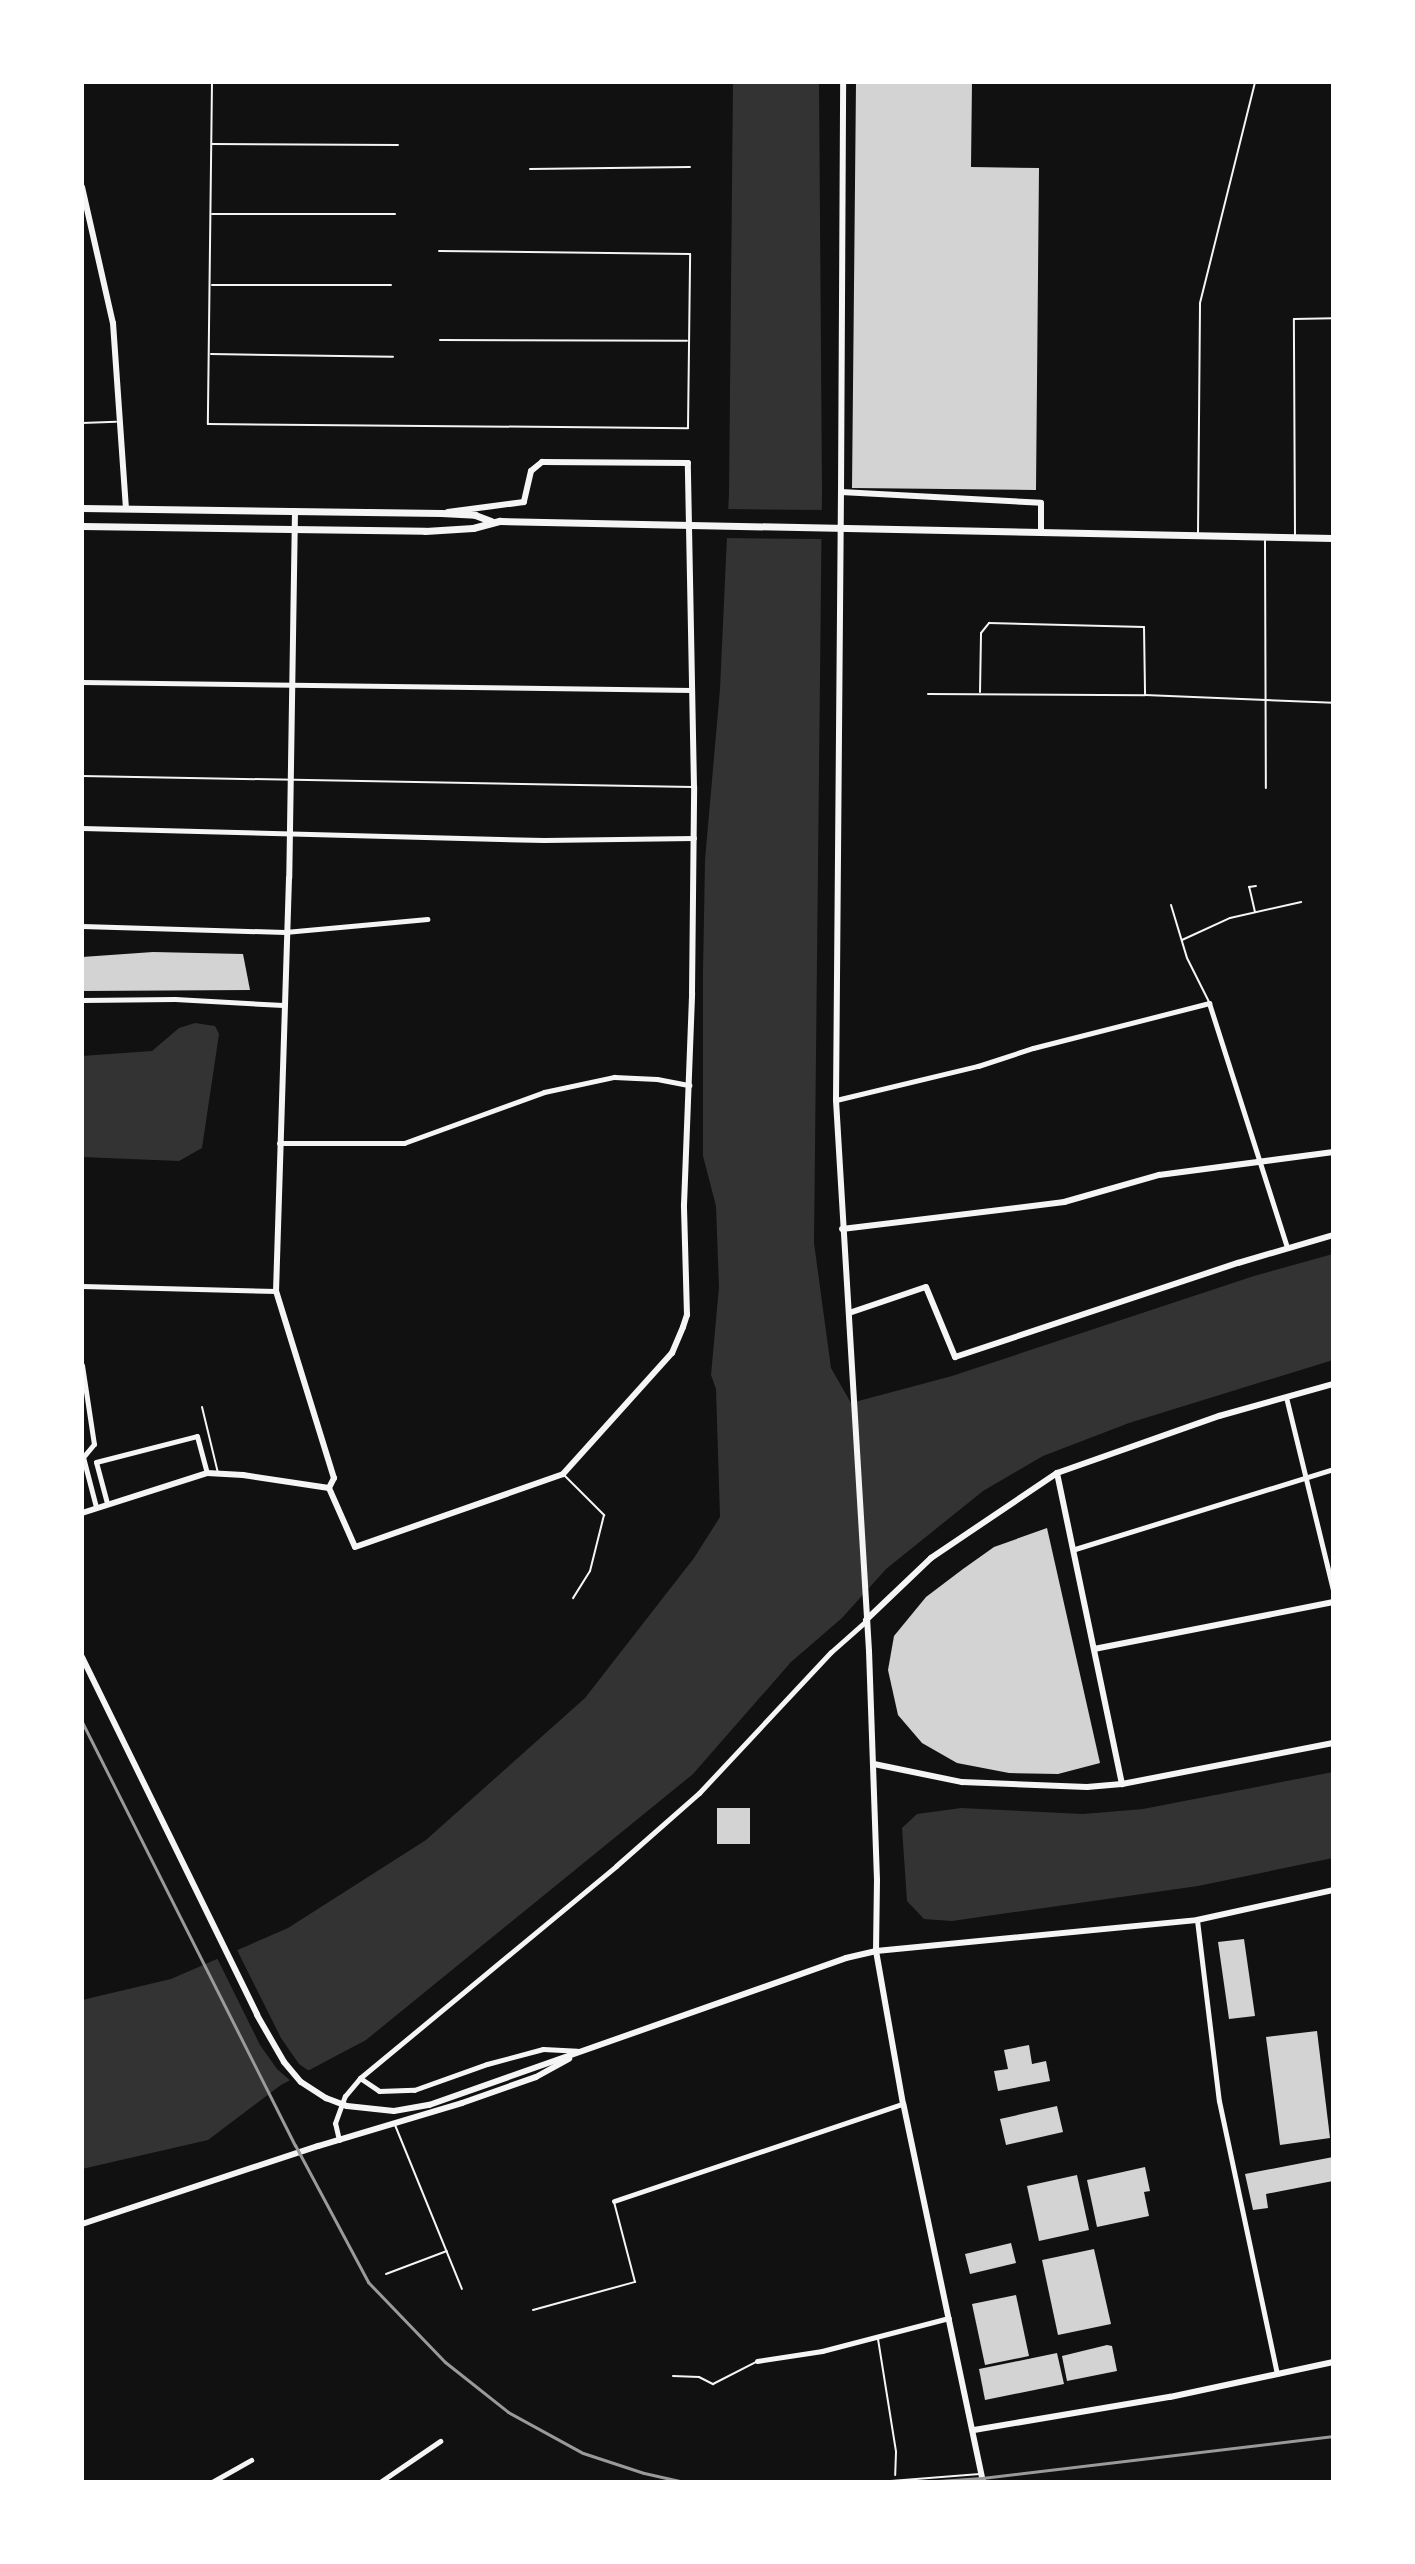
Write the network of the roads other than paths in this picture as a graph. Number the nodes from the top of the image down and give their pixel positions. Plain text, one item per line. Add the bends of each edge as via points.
1 (212, 82) edge
2 (843, 82) edge
3 (1255, 82) edge
4 (212, 144) junction
5 (398, 145) dead end
6 (690, 167) dead end
7 (530, 169) dead end
8 (82, 187) edge
9 (211, 214) junction
10 (395, 214) dead end
11 (439, 251) dead end
12 (211, 285) junction
13 (391, 285) dead end
14 (1333, 318) edge
15 (440, 340) dead end
16 (688, 341) junction
17 (211, 354) junction
18 (393, 357) dead end
19 (122, 422) junction
20 (82, 423) edge
21 (841, 492) junction
22 (82, 508) edge
23 (126, 508) junction
24 (295, 511) junction
25 (441, 513) junction
26 (496, 521) junction
27 (82, 526) edge
28 (295, 530) junction
29 (1041, 531) junction
30 (1198, 535) junction
31 (1265, 537) junction
32 (1295, 537) junction
33 (1333, 538) edge
34 (82, 682) edge
35 (291, 684) junction
36 (692, 690) junction
37 (928, 694) dead end
38 (980, 695) junction
39 (1145, 695) junction
40 (1266, 702) junction
41 (1333, 703) edge
42 (82, 776) edge
43 (290, 779) junction
44 (694, 787) junction
45 (1266, 788) dead end
46 (82, 828) edge
47 (289, 833) junction
48 (694, 838) junction
49 (1256, 886) dead end
50 (1301, 902) dead end
51 (1171, 905) dead end
52 (1255, 913) junction
53 (427, 919) dead end
54 (82, 926) edge
55 (285, 932) junction
56 (1182, 940) junction
57 (82, 1000) edge
58 (1209, 1003) junction
59 (283, 1005) junction
60 (689, 1085) junction
61 (836, 1100) junction
62 (278, 1143) junction
63 (1333, 1152) edge
64 (1258, 1160) junction
65 (842, 1229) junction
66 (1333, 1235) edge
67 (1287, 1248) junction
68 (82, 1286) edge
69 (276, 1291) junction
70 (849, 1313) junction
71 (82, 1365) edge
72 (1333, 1384) edge
73 (1286, 1396) junction
74 (202, 1407) dead end
75 (90, 1416) junction
76 (82, 1418) edge
77 (1333, 1469) edge
78 (207, 1473) junction
79 (1057, 1473) junction
80 (218, 1474) junction
81 (563, 1474) junction
82 (1306, 1477) junction
83 (329, 1488) junction
84 (107, 1503) junction
85 (96, 1507) junction
86 (82, 1513) edge
87 (1333, 1536) edge
88 (1322, 1540) junction
89 (1075, 1549) junction
90 (1333, 1590) edge
91 (573, 1598) dead end
92 (1333, 1602) edge
93 (866, 1621) junction
94 (1094, 1649) junction
95 (82, 1657) edge
96 (1333, 1743) edge
97 (874, 1764) junction
98 (1122, 1784) junction
99 (1333, 1890) edge
100 (1197, 1920) junction
101 (876, 1951) junction
102 (582, 2051) junction
103 (360, 2078) junction
104 (903, 2104) junction
105 (395, 2124) junction
106 (339, 2140) junction
107 (614, 2201) joint
108 (82, 2224) edge
109 (448, 2251) junction
110 (386, 2274) dead end
111 (462, 2289) dead end
112 (533, 2310) dead end
113 (949, 2318) junction
114 (878, 2334) junction
115 (757, 2361) joint
116 (1333, 2362) edge
117 (1277, 2374) junction
118 (673, 2376) dead end
119 (974, 2430) junction
120 (440, 2441) dead end
121 (251, 2460) dead end
122 (981, 2474) junction
123 (895, 2475) dead end
124 (706, 2481) edge
125 (212, 2482) edge
126 (380, 2482) edge
127 (717, 2482) edge
128 (878, 2482) edge
129 (983, 2482) edge

1 - 4 lane
2 - 21 main road
3 - 30 lane via 1200,303
4 - 5 lane
4 - 9 lane
6 - 7 lane
8 - 19 main road via 113,323
9 - 10 lane
9 - 12 lane
11 - 16 lane via 690,254
12 - 13 lane
12 - 17 lane
14 - 32 lane via 1294,319
15 - 16 lane
16 - 17 lane via 688,428 208,424
17 - 18 lane
19 - 20 lane
19 - 23 main road
21 - 29 main road via 1041,503
21 - 61 main road
22 - 23 main road
23 - 24 main road
24 - 25 main road
24 - 28 main road
25 - 26 main road
25 - 36 main road via 524,502 531,471 542,462 688,463
26 - 28 main road via 425,531
26 - 29 main road
27 - 28 main road
28 - 35 main road
29 - 30 main road
30 - 31 main road
31 - 32 main road
31 - 40 lane
32 - 33 main road
34 - 35 street
35 - 36 street
35 - 43 main road
36 - 44 main road
37 - 38 lane
38 - 39 lane
38 - 39 lane via 981,633 989,623 1144,627
39 - 40 lane
40 - 41 lane
40 - 45 lane
42 - 43 lane
43 - 44 lane
43 - 47 main road
44 - 48 main road
46 - 47 street
47 - 48 street
47 - 55 main road
48 - 60 main road
49 - 52 lane via 1249,887
50 - 52 lane
51 - 56 lane
52 - 56 lane
53 - 55 street
54 - 55 street
55 - 59 main road
56 - 58 lane
57 - 59 street
58 - 61 street
58 - 64 street
59 - 62 main road
60 - 62 street via 614,1077 544,1092 404,1143
60 - 81 main road via 687,1315 672,1353
61 - 65 main road
62 - 69 main road
63 - 64 main road
64 - 65 main road via 1159,1175 1064,1202
64 - 67 street
65 - 70 main road
66 - 67 main road
67 - 70 main road via 955,1357 926,1287
68 - 69 street
69 - 83 main road via 334,1478
70 - 93 main road
71 - 75 street
72 - 73 main road
73 - 79 main road
73 - 82 street
74 - 80 lane
75 - 76 lane
75 - 85 street via 94,1444 83,1457
77 - 82 street
78 - 80 main road
78 - 84 main road
78 - 84 street via 197,1436 96,1462
79 - 89 main road
79 - 93 main road via 931,1558
80 - 83 main road
81 - 83 main road via 355,1547
81 - 91 lane via 604,1515 590,1571
82 - 88 street
82 - 89 street
84 - 85 main road
85 - 86 main road
87 - 88 street
88 - 90 street
89 - 94 main road
92 - 94 main road
93 - 97 main road
93 - 103 street via 709,1783
94 - 98 main road
95 - 102 main road via 257,2015 301,2082 347,2106 394,2111 429,2105
96 - 98 main road
97 - 98 main road via 962,1782 1030,1787
97 - 101 main road
99 - 100 main road
100 - 101 main road
100 - 117 street via 1219,2101
101 - 102 main road
101 - 104 main road
102 - 103 street via 543,2049 414,2090 379,2091
102 - 105 main road via 536,2077
103 - 106 street via 345,2096 335,2123
104 - 107 street
104 - 113 main road
105 - 106 main road
105 - 109 lane
106 - 108 main road
107 - 112 lane via 635,2282
109 - 110 lane
109 - 111 lane
113 - 114 street
113 - 119 main road
114 - 115 street via 822,2351
114 - 123 lane
115 - 118 lane via 713,2384 699,2377
116 - 117 main road
117 - 119 main road
119 - 122 main road
120 - 126 street
121 - 125 street
122 - 128 lane
122 - 129 main road
124 - 127 lane

